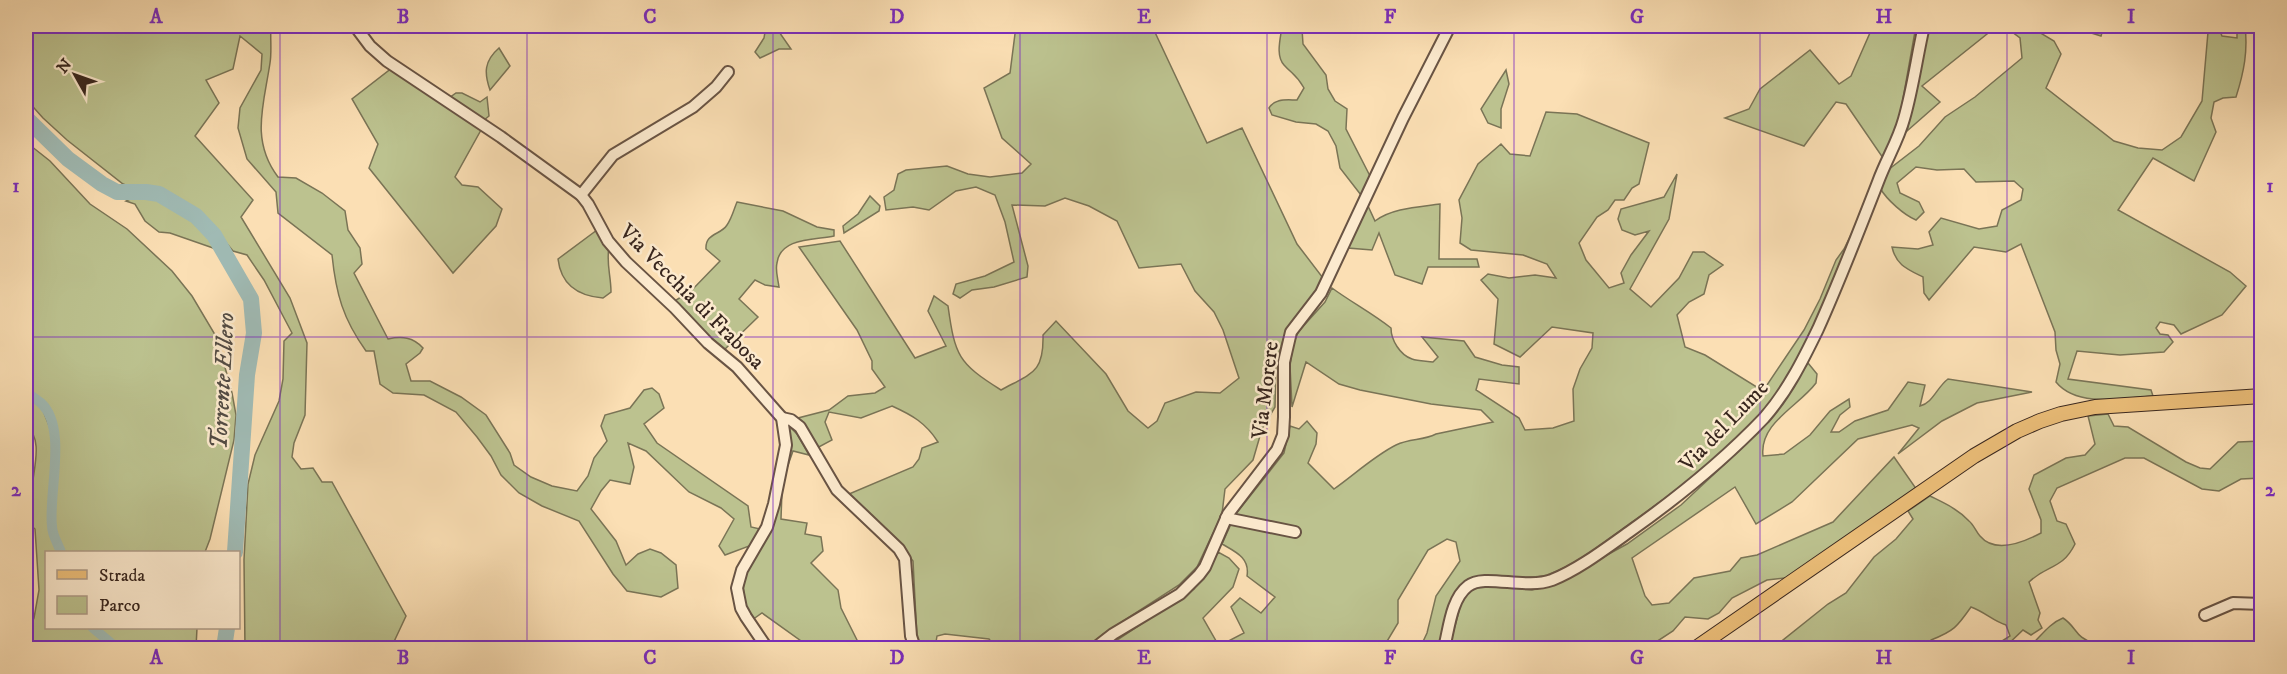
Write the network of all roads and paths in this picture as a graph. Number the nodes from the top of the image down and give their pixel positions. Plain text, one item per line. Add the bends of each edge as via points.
1 (355, 26) edge
2 (1450, 26) edge
3 (1924, 26) edge
4 (728, 72) dead end
5 (581, 195) junction
6 (2262, 396) edge
7 (782, 418) junction
8 (1226, 518) junction
9 (1295, 532) dead end
10 (2262, 604) edge
11 (2205, 615) dead end
12 (767, 648) edge
13 (915, 648) edge
14 (1095, 648) edge
15 (1444, 648) edge
16 (1696, 648) edge

1 - 5 street, Via Vecchia di Frabosa via 387,61
2 - 8 street, Via Morere via 1322,292 1291,332 1284,362 1283,435 1277,450
3 - 15 street, Via del Lume via 1894,149 1835,291 1802,361 1776,402 1706,473 1587,561 1532,585 1482,581 1466,587 1456,603
4 - 5 street via 693,107 613,155
5 - 7 street, Via Vecchia di Frabosa via 626,262 737,367
6 - 16 main road via 2095,406 2024,428 1974,456
7 - 12 street via 786,445 774,504 737,588 741,608
7 - 13 street via 800,427 837,490 905,559
8 - 9 street
8 - 14 street, Via Morere via 1205,567 1191,584
10 - 11 street via 2233,603

